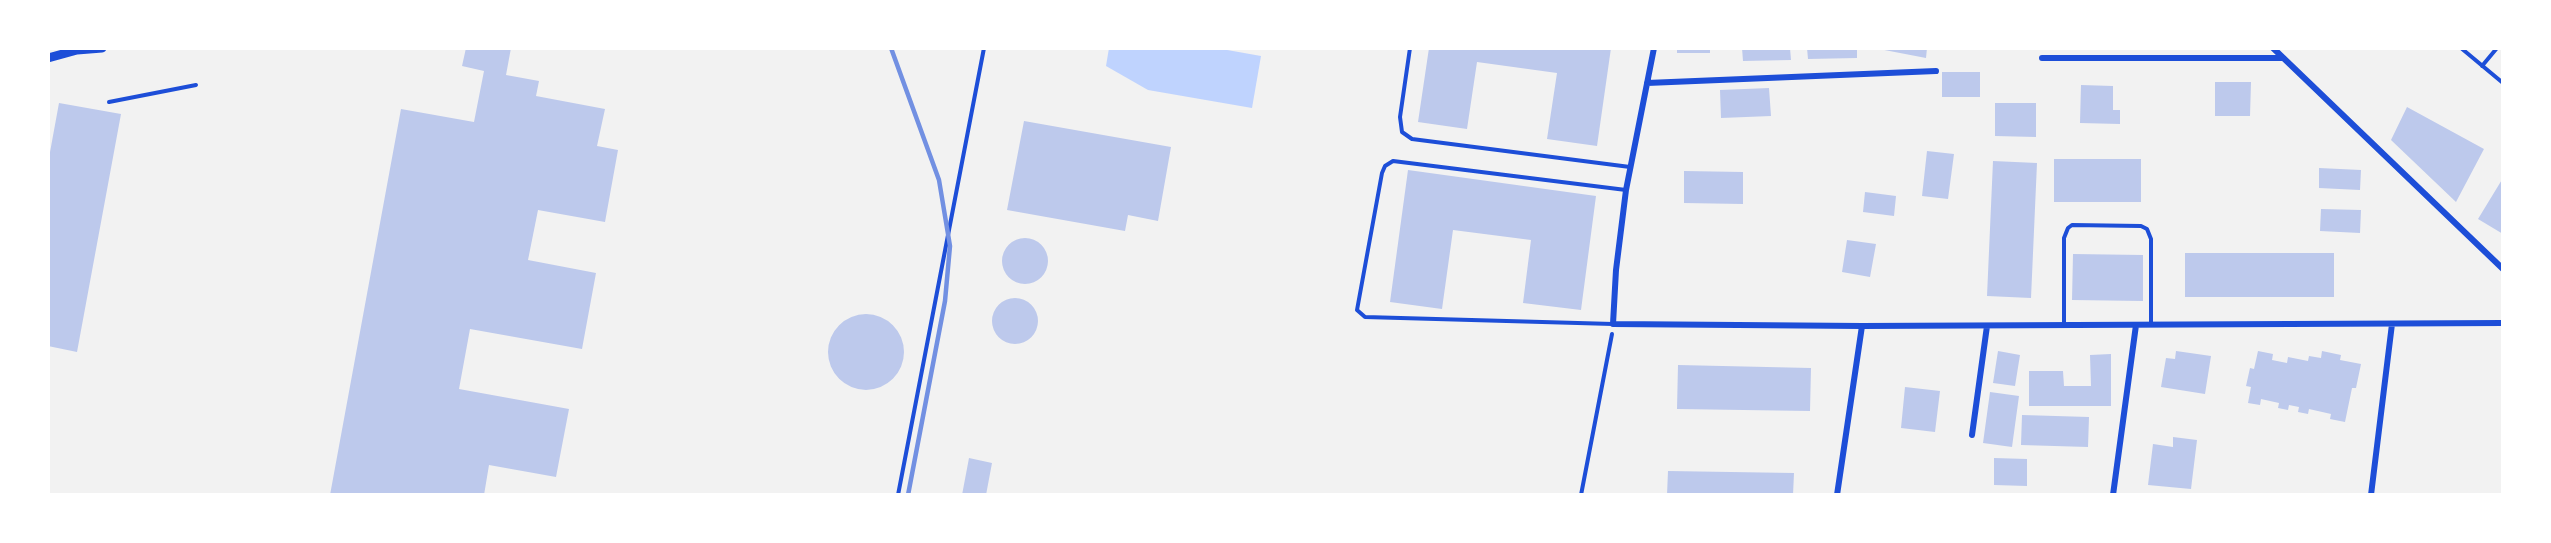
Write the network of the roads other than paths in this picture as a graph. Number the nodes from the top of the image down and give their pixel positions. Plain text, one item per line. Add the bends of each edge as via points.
1 (102, 48) edge
2 (984, 48) edge
3 (1410, 48) edge
4 (1654, 48) edge
5 (2272, 48) edge
6 (2461, 48) edge
7 (2497, 48) edge
8 (50, 54) edge
9 (2042, 58) dead end
10 (2283, 58) junction
11 (2482, 66) junction
12 (1936, 71) dead end
13 (1647, 82) junction
14 (2503, 82) edge
15 (196, 85) dead end
16 (109, 102) dead end
17 (1630, 167) junction
18 (1626, 190) junction
19 (2503, 269) edge
20 (2503, 323) edge
21 (1613, 324) junction
22 (2392, 324) junction
23 (2064, 325) junction
24 (2136, 325) junction
25 (2151, 325) junction
26 (1862, 326) junction
27 (1988, 326) junction
28 (1972, 435) dead end
29 (898, 495) edge
30 (1837, 495) edge
31 (2113, 495) edge
32 (2371, 495) edge

1 - 8 street
2 - 29 lane
3 - 17 lane via 1400,117 1402,132 1412,139
4 - 13 street
5 - 10 street
6 - 11 lane
7 - 11 lane
9 - 10 street
10 - 19 street
11 - 14 lane
12 - 13 street
13 - 17 street
15 - 16 lane
17 - 18 street
18 - 21 street
18 - 21 lane via 1393,161 1382,173 1357,301 1357,310 1365,317
20 - 22 street
21 - 26 street
22 - 25 street
22 - 32 street
23 - 24 street
23 - 25 lane via 2064,238 2072,225 2147,229 2151,239
23 - 27 street
24 - 25 street
24 - 31 street
26 - 27 street
26 - 30 street
27 - 28 street

